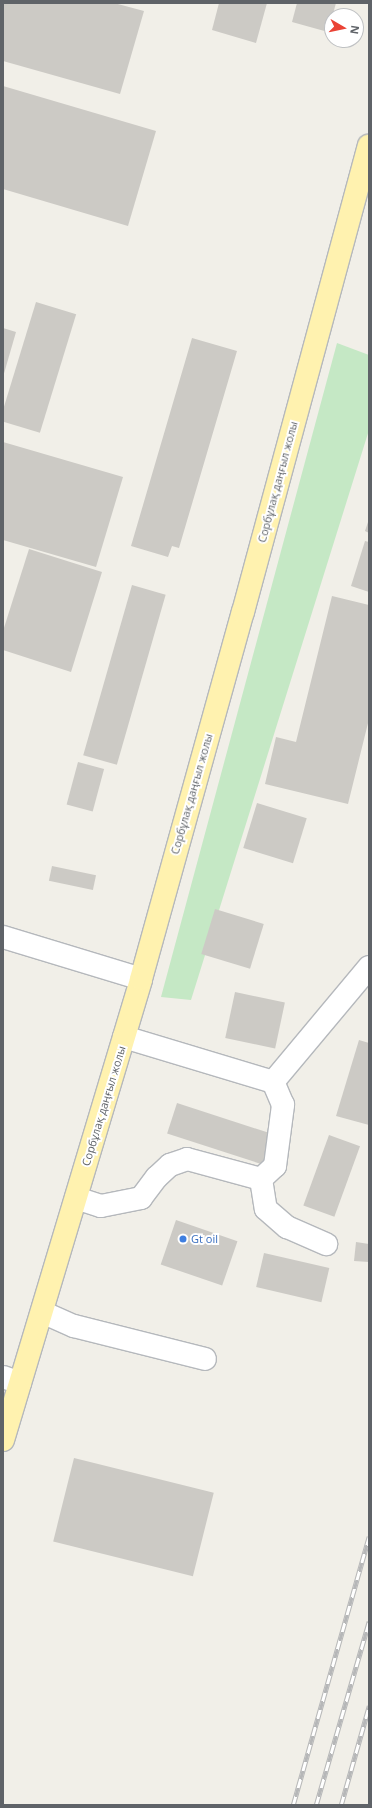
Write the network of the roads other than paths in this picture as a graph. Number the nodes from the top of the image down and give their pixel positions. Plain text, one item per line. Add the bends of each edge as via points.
1 (369, 146) edge
2 (3, 937) edge
3 (369, 967) edge
4 (141, 979) junction
5 (124, 1037) junction
6 (273, 1082) junction
7 (261, 1179) junction
8 (76, 1198) junction
9 (326, 1244) dead end
10 (42, 1312) junction
11 (205, 1359) dead end
12 (12, 1380) edge
13 (3, 1440) edge

1 - 4 main road, Сорбұлақ даңғыл жолы
2 - 4 street
3 - 6 street
4 - 5 main road, Сорбұлақ даңғыл жолы
5 - 6 street
5 - 8 main road, Сорбұлақ даңғыл жолы
6 - 7 street via 283,1105 275,1166
7 - 8 street via 187,1159 170,1165 141,1198 101,1206
7 - 9 street via 266,1209 287,1227
8 - 10 main road, Сорбұлақ даңғыл жолы
10 - 11 street via 74,1326
10 - 12 main road, Сорбұлақ даңғыл жолы
12 - 13 main road, Сорбұлақ даңғыл жолы

